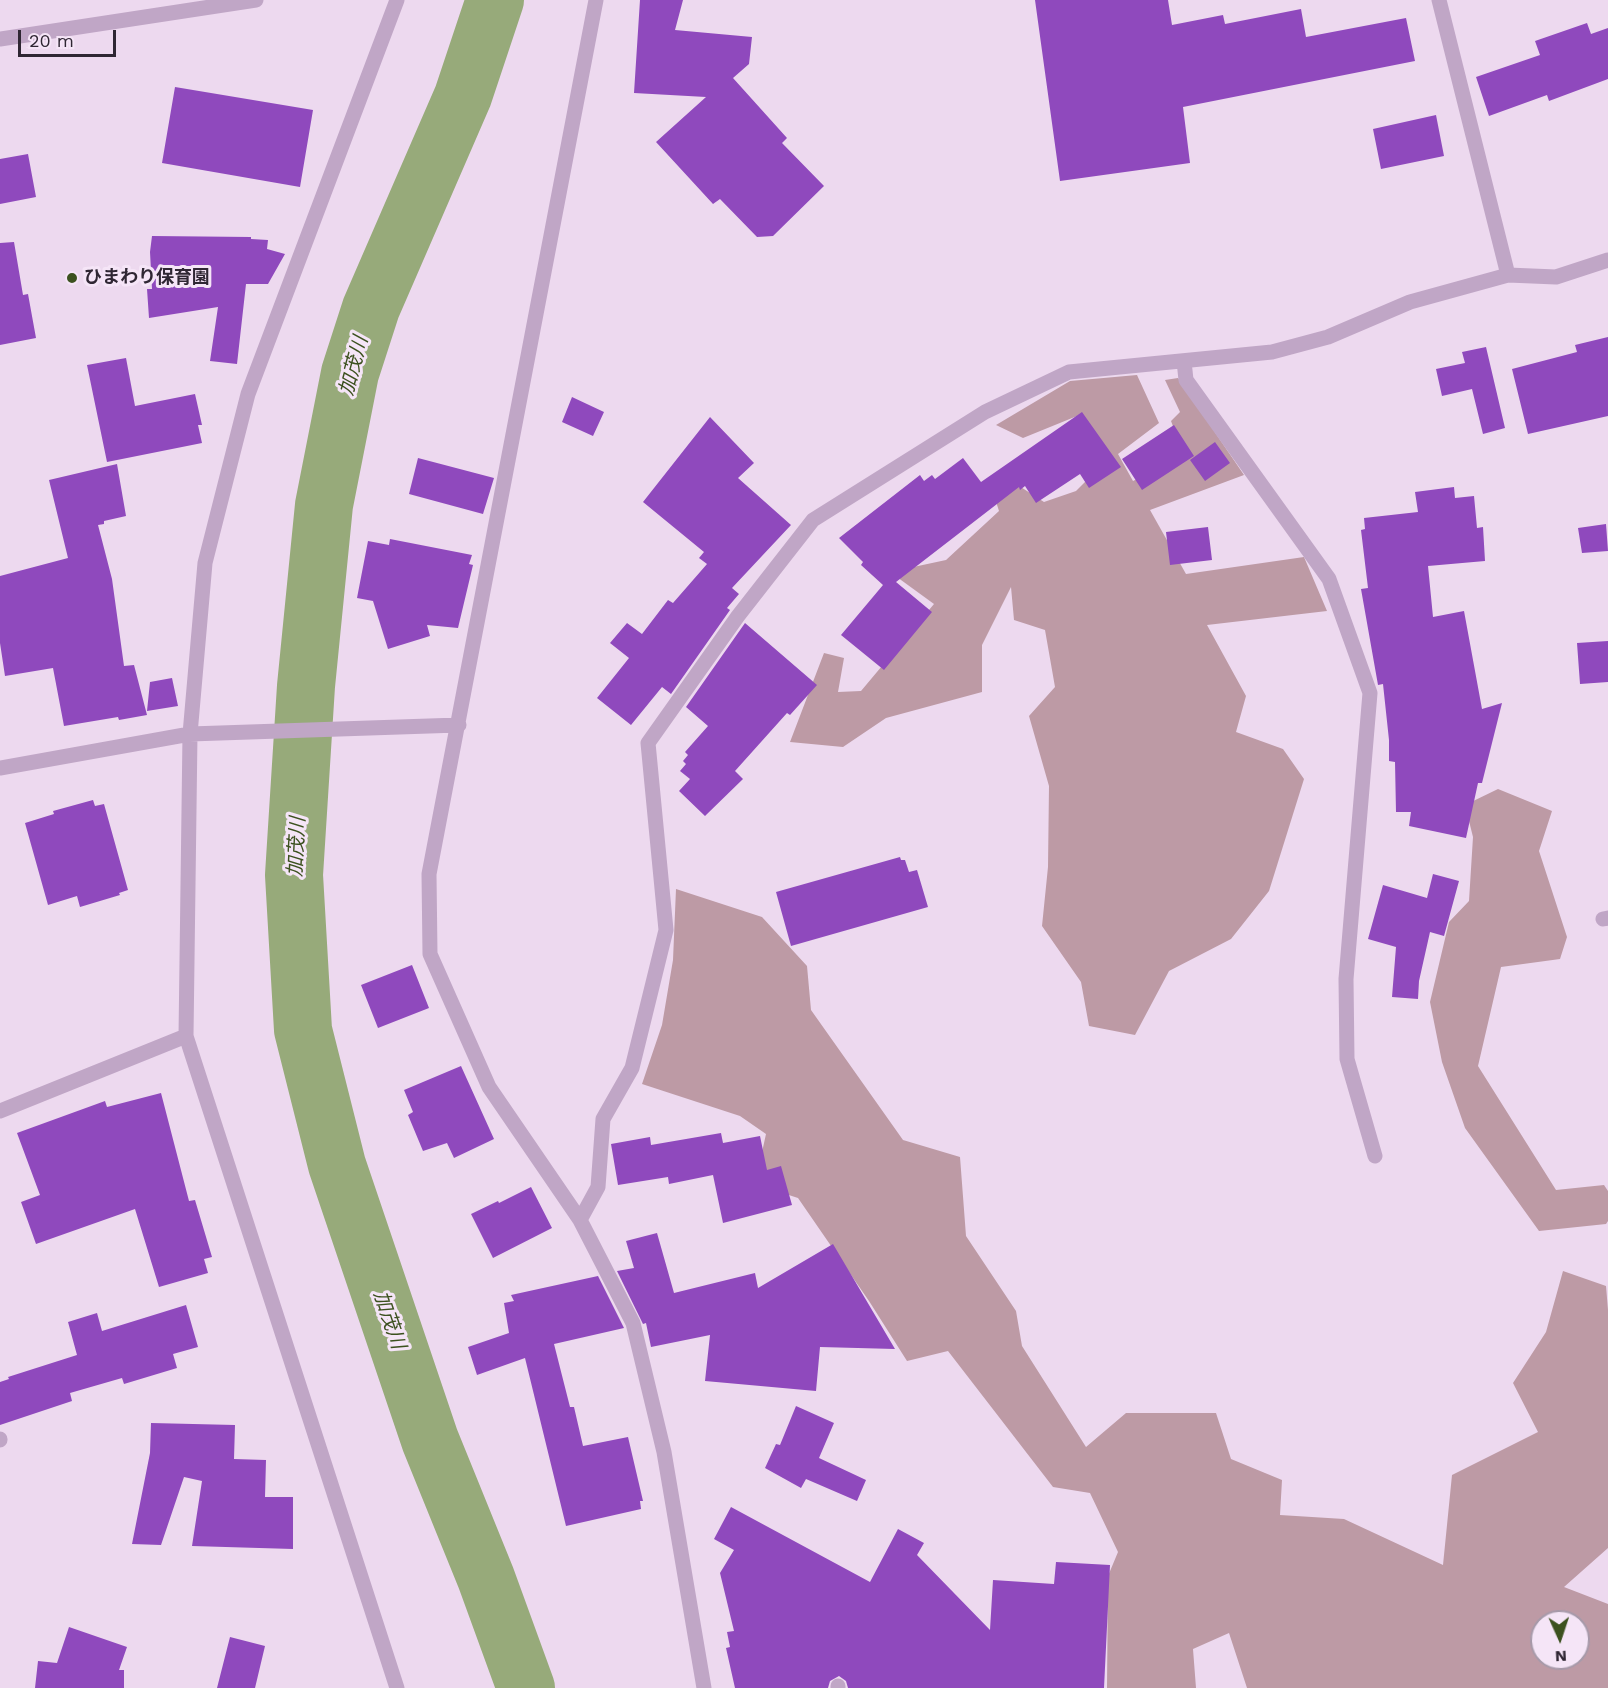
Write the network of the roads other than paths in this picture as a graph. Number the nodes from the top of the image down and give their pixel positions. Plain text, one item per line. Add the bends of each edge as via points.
1 (256, 0) edge
2 (397, 0) edge
3 (596, 0) edge
4 (1439, 0) edge
5 (0, 39) edge
6 (1608, 260) edge
7 (1508, 275) junction
8 (1184, 361) junction
9 (459, 725) junction
10 (190, 734) junction
11 (0, 766) edge
12 (186, 1036) junction
13 (0, 1110) edge
14 (1375, 1156) dead end
15 (580, 1220) junction
16 (397, 1688) edge
17 (704, 1688) edge

1 - 5 street
2 - 10 street via 248,394 205,563
3 - 9 street
4 - 7 street
6 - 7 street via 1556,277
7 - 8 street via 1410,302 1328,337 1272,352
8 - 14 street via 1186,380 1329,579 1370,693 1346,979 1347,1059
8 - 15 street via 1069,372 985,412 813,520 738,616 648,743 666,930 632,1068 603,1119 598,1187
9 - 10 street
9 - 15 street via 429,874 429,954 489,1087
10 - 11 street
10 - 12 street
12 - 13 street
12 - 16 street
15 - 17 street via 633,1323 664,1452

